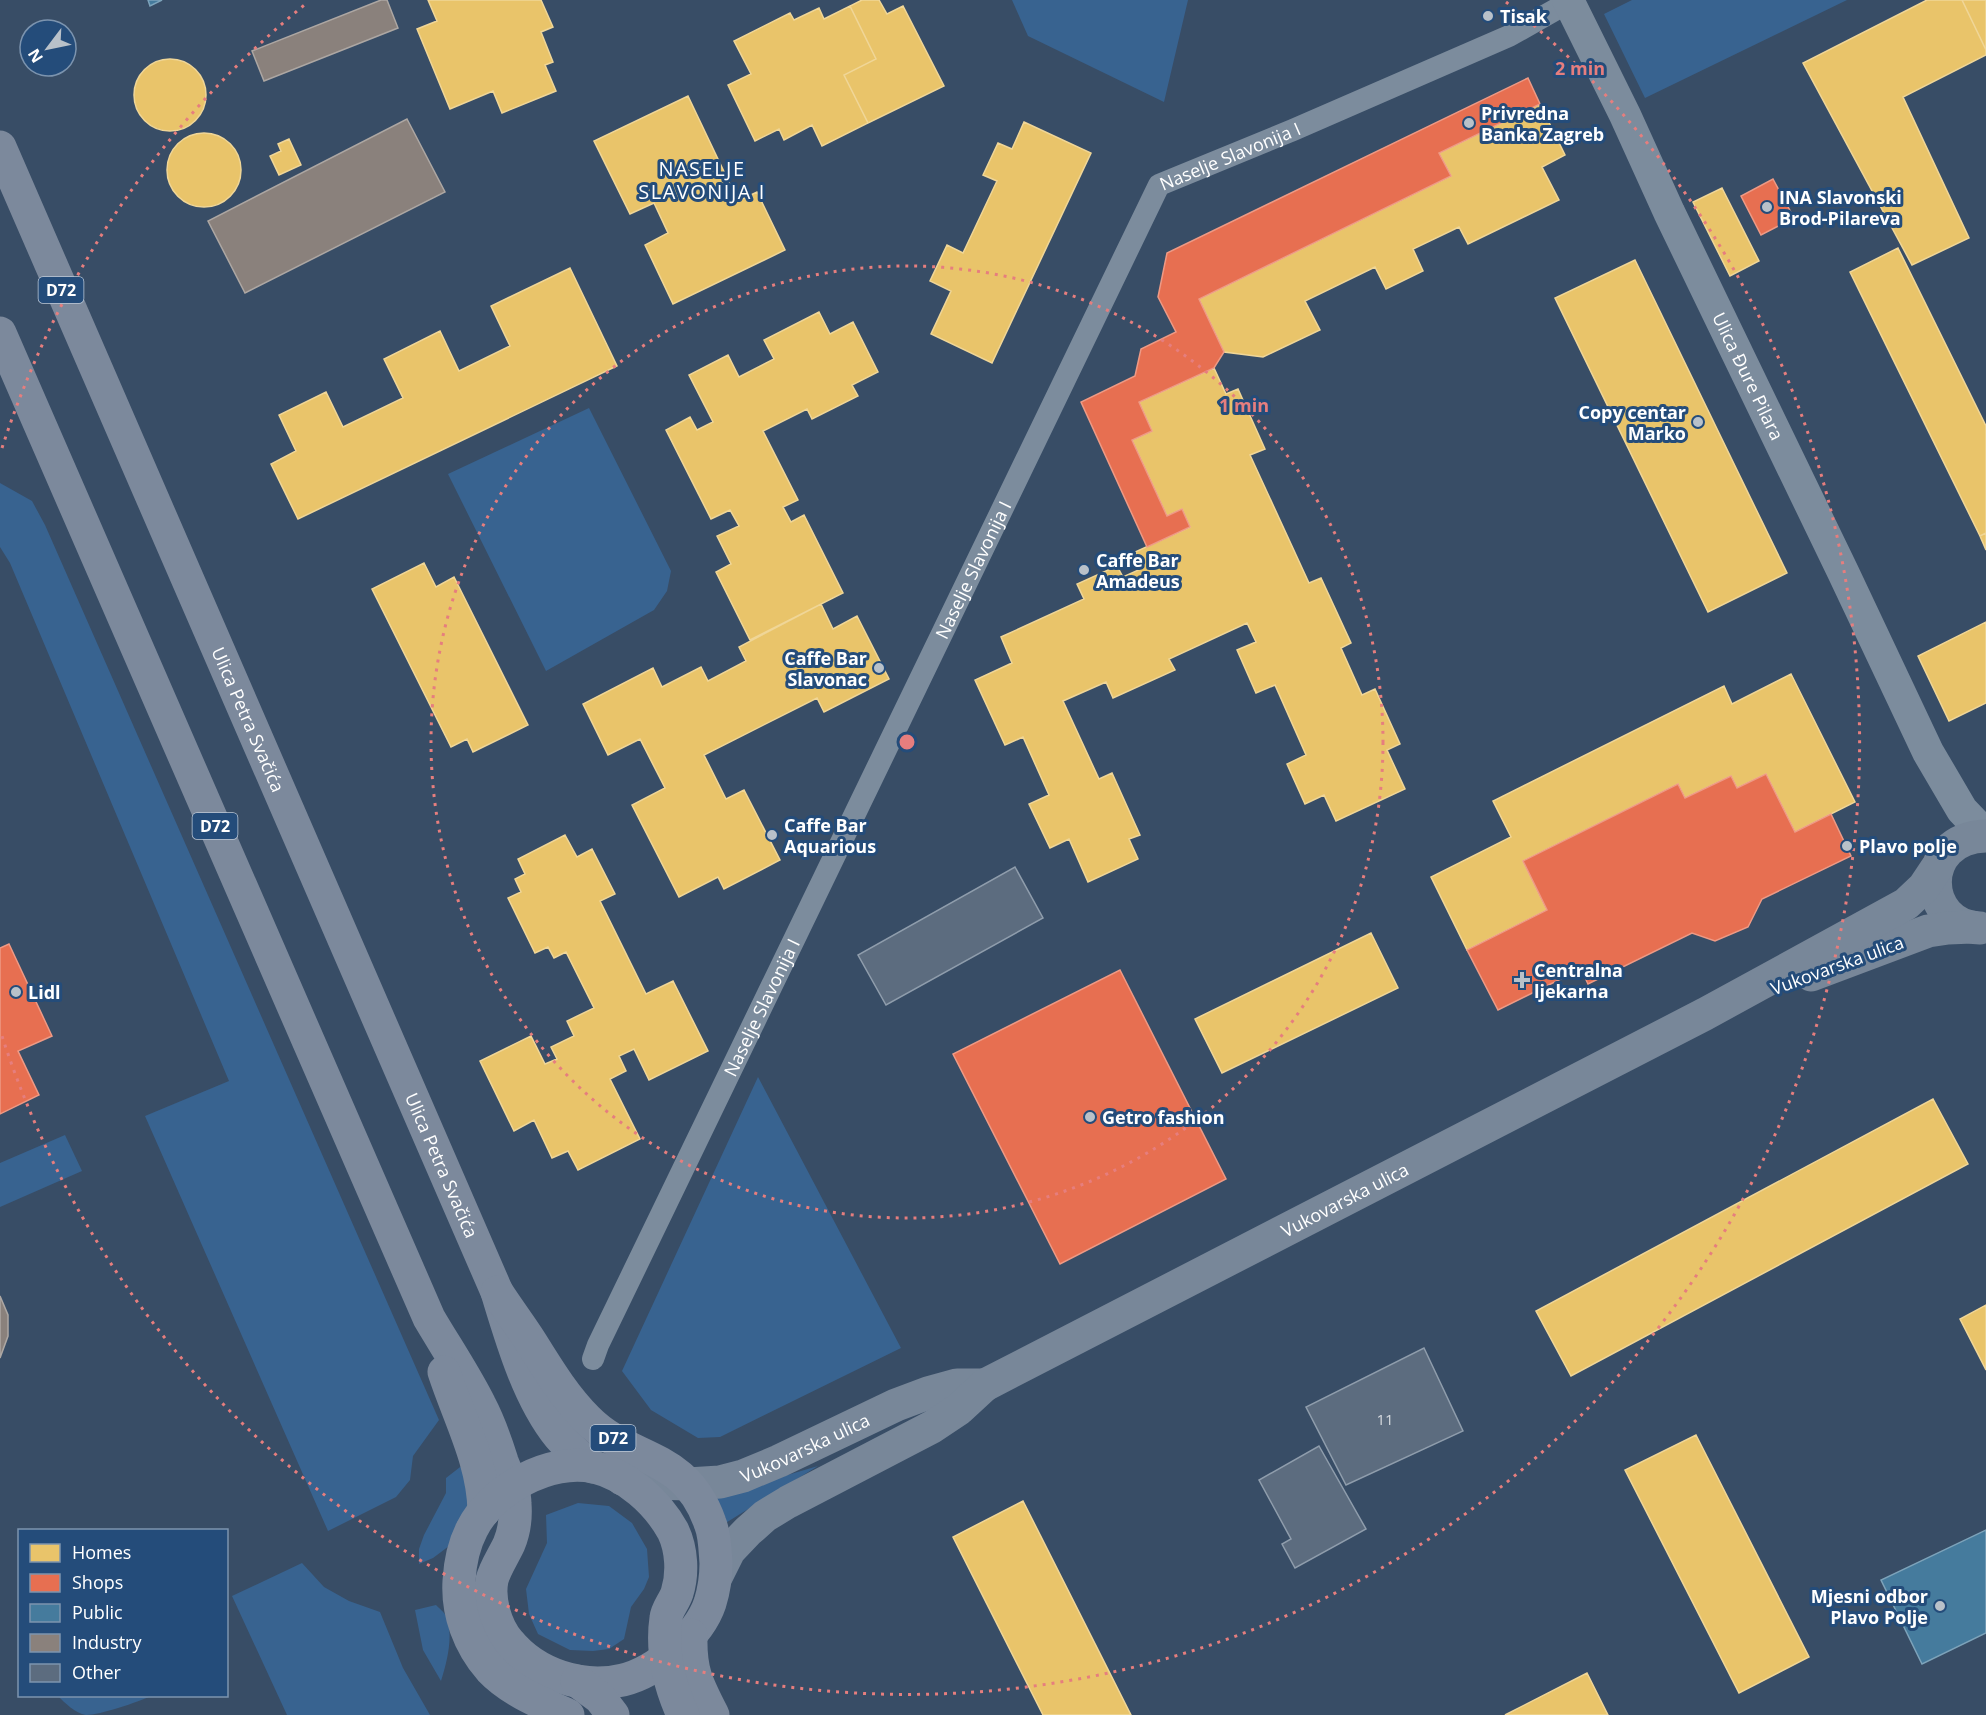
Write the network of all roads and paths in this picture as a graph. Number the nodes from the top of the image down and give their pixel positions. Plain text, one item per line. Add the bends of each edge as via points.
1 (1571, 1) edge
2 (0, 147) edge
3 (0, 333) edge
4 (1928, 752) junction
5 (1986, 836) edge
6 (1940, 862) junction
7 (1979, 928) edge
8 (1705, 1014) junction
9 (497, 1292) junction
10 (429, 1318) junction
11 (593, 1359) dead end
12 (985, 1385) junction
13 (608, 1473) junction
14 (688, 1484) junction
15 (512, 1486) junction
16 (484, 1510) junction
17 (716, 1577) junction
18 (691, 1635) junction
19 (666, 1659) junction
20 (577, 1682) junction
21 (568, 1715) edge
22 (613, 1715) edge
23 (683, 1715) edge
24 (713, 1715) edge

1 - 4 street, Ulica Đure Pilara
1 - 11 street, Naselje Slavonija I via 1498,40 1158,185
2 - 9 main road, Ulica Petra Svačića / D72
3 - 10 main road, D72
4 - 5 street, Ulica Đure Pilara via 1962,810
4 - 6 street, Ulica Đure Pilara via 1947,826
5 - 6 main road, Vukovarska ulica via 1962,840
6 - 7 main road via 1935,884 1938,899 1958,922
6 - 8 main road, Vukovarska ulica via 1924,887 1906,904
7 - 8 main road, Vukovarska ulica via 1928,931
8 - 12 main road, Vukovarska ulica
9 - 13 main road, D72 via 523,1369 544,1414 576,1454
9 - 14 main road, D72 via 570,1402 590,1423 617,1442 672,1469
10 - 15 main road, D72 via 480,1405
10 - 16 main road, D72 via 453,1402 473,1447 482,1479
12 - 14 main road, Vukovarska ulica via 957,1385 928,1393 743,1476
12 - 17 main road, Vukovarska ulica via 932,1427 765,1516 729,1551
13 - 14 main road, Vukovarska ulica via 652,1483
13 - 15 main road, D72 via 569,1466 544,1471
13 - 19 main road, D72 via 643,1494 674,1533 681,1573 666,1615
14 - 17 main road, D72 via 711,1524
15 - 16 main road, D72
15 - 20 main road, D72 via 515,1520 511,1540 492,1580 496,1618 507,1640 523,1657 559,1677
16 - 21 main road, D72 via 464,1548 458,1595 462,1618 490,1668 541,1704
17 - 18 main road, D72 via 710,1605
18 - 19 main road, D72
18 - 24 main road via 690,1658 696,1682
19 - 20 main road, D72 via 623,1680
19 - 23 main road, D72 via 669,1680
20 - 22 main road, D72 via 600,1698

